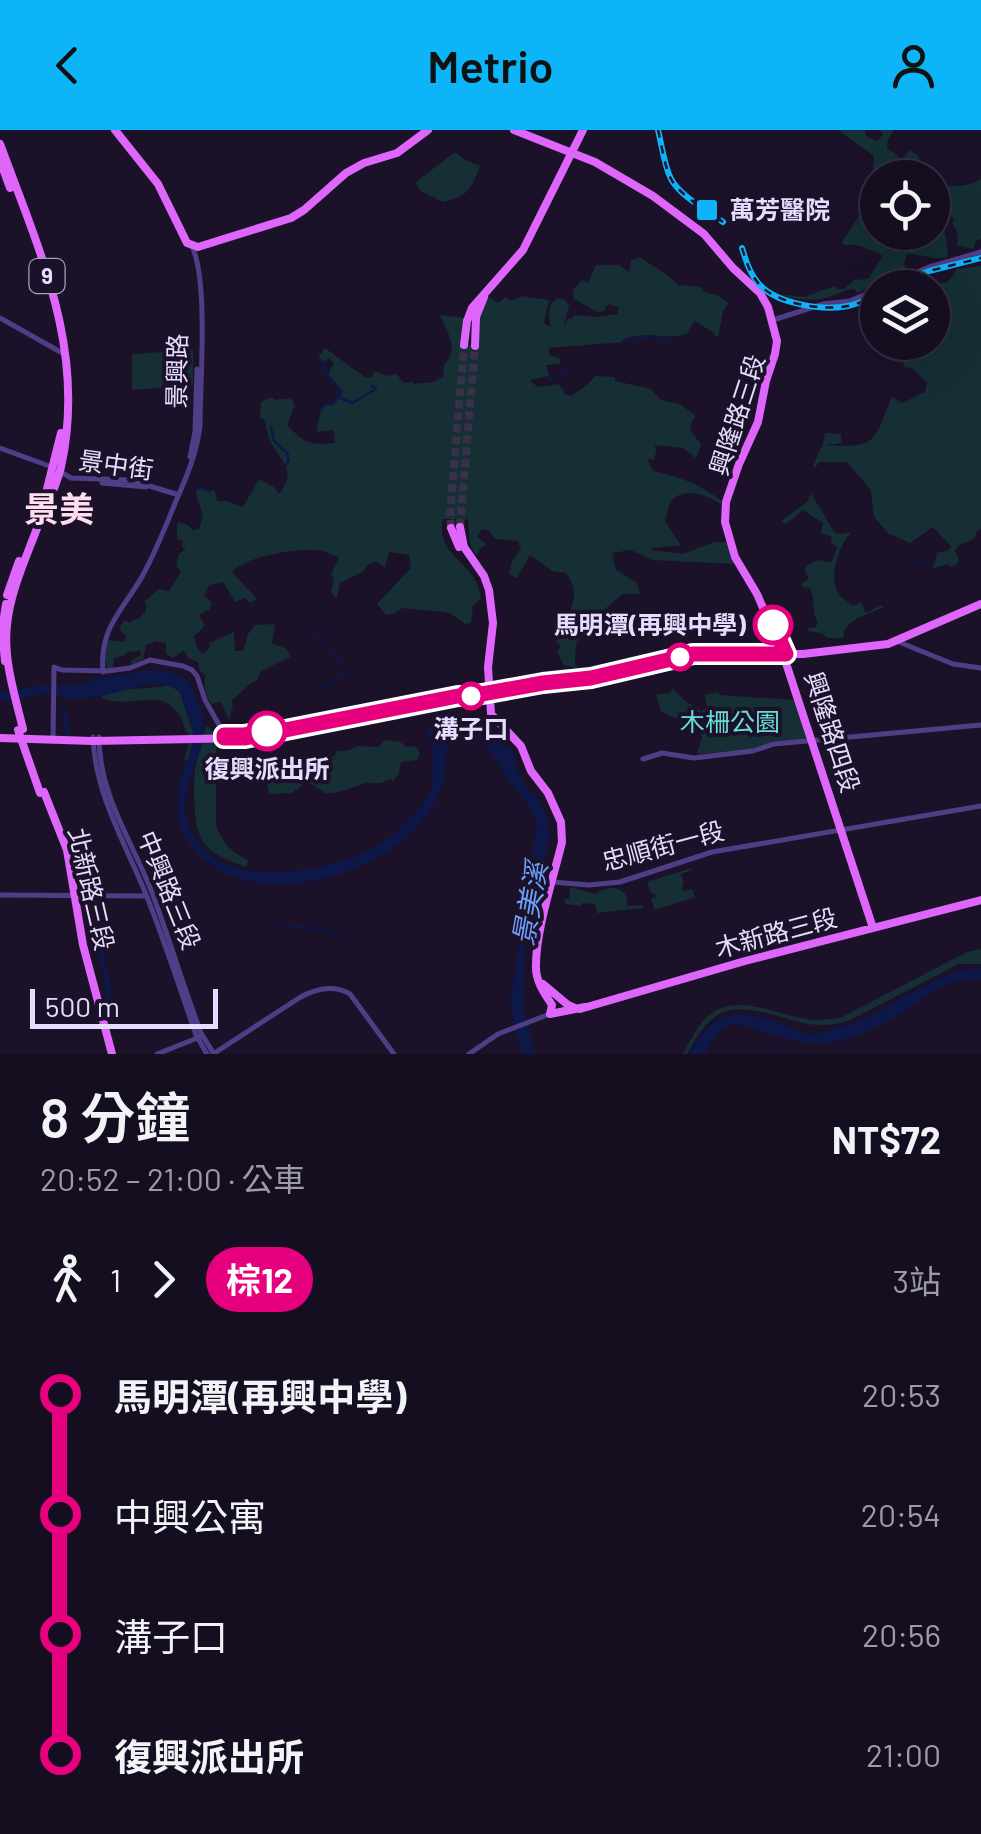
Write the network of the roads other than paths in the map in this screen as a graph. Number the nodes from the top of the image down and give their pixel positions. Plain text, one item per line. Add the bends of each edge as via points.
1 (117, 130) edge
2 (426, 130) edge
3 (514, 130) edge
4 (522, 130) edge
5 (584, 130) edge
6 (0, 144) edge
7 (573, 151) junction
8 (3, 164) edge
9 (180, 229) junction
10 (170, 238) dead end
11 (190, 243) junction
12 (210, 243) junction
13 (981, 252) edge
14 (198, 264) junction
15 (920, 270) edge
16 (860, 297) edge
17 (0, 318) edge
18 (476, 319) junction
19 (774, 320) junction
20 (466, 326) junction
21 (65, 354) junction
22 (0, 448) edge
23 (57, 471) junction
24 (178, 496) junction
25 (456, 527) tunnel mouth
26 (736, 556) joint
27 (981, 602) edge
28 (895, 640) junction
29 (784, 653) junction
30 (981, 668) edge
31 (103, 672) junction
32 (488, 691) junction
33 (981, 725) edge
34 (0, 736) edge
35 (222, 737) junction
36 (52, 738) junction
37 (96, 739) junction
38 (813, 741) junction
39 (643, 759) dead end
40 (98, 778) junction
41 (109, 793) junction
42 (981, 806) edge
43 (842, 829) junction
44 (552, 882) junction
45 (0, 895) edge
46 (72, 896) junction
47 (150, 896) junction
48 (980, 898) edge
49 (874, 928) junction
50 (537, 962) junction
51 (543, 984) junction
52 (580, 1008) junction
53 (553, 1015) junction
54 (200, 1038) junction
55 (111, 1054) edge
56 (156, 1054) edge
57 (212, 1054) edge
58 (394, 1054) edge
59 (468, 1054) edge

1 - 9 main road via 161,189
1 - 11 main road via 164,186
2 - 12 main road via 397,153 347,172 292,218
3 - 7 main road
4 - 7 main road
5 - 7 main road
6 - 8 main road, 9
7 - 18 main road via 526,252 488,292
7 - 19 main road via 700,230 760,293
7 - 20 main road via 523,250 476,300
8 - 21 main road, 9
9 - 10 main road
9 - 11 main road
11 - 12 main road
11 - 14 street, 景興路
11 - 24 street, 景興路 via 198,282 196,419
12 - 14 street
13 - 15 street
14 - 24 street, 景興路 via 200,426
16 - 19 street
17 - 21 street
18 - 20 main road via 472,332
18 - 20 main road via 475,344 471,336 464,343
19 - 26 main road, 興隆路三段 via 776,346 759,416 726,502
21 - 23 main road, 9 via 68,396
22 - 23 street, 景中街
23 - 24 street, 景中街 via 71,482 144,486
23 - 46 main road, 北新路三段 / 9, bridge via 11,584 2,630 20,730 66,848
24 - 31 street, 景興路 via 143,574 106,632
25 - 32 main road via 458,547 486,587
26 - 29 main road, 興隆路四段
27 - 28 main road
28 - 29 main road
28 - 30 street via 952,664
29 - 32 main road via 692,653 591,678
29 - 38 main road, 興隆路四段
31 - 35 street via 150,660 188,668
31 - 36 street via 54,671
32 - 35 main road
32 - 44 main road via 493,718 521,746 558,814 562,842
33 - 38 street
34 - 36 main road
35 - 37 main road
36 - 37 main road
37 - 40 street, 中興路三段
37 - 41 street, 中興路三段
38 - 39 street
38 - 43 main road, 興隆路四段
40 - 41 street
40 - 47 street, 中興路三段
41 - 47 street, 中興路三段
42 - 43 street, 忠順街一段
43 - 44 street, 忠順街一段 via 706,853 620,882
43 - 49 main road, 興隆路四段
44 - 50 main road
45 - 46 street
46 - 47 street
46 - 55 main road, 北新路三段 / 9
47 - 54 street, 中興路三段
48 - 49 main road, 木新路三段
49 - 52 main road, 木新路三段
50 - 51 main road
50 - 53 main road
51 - 52 main road
51 - 53 main road via 556,1006
52 - 53 main road, 木新路三段
53 - 59 street via 501,1033
54 - 56 street
54 - 57 street, 中興路三段
57 - 58 street via 310,992 336,988 350,994

